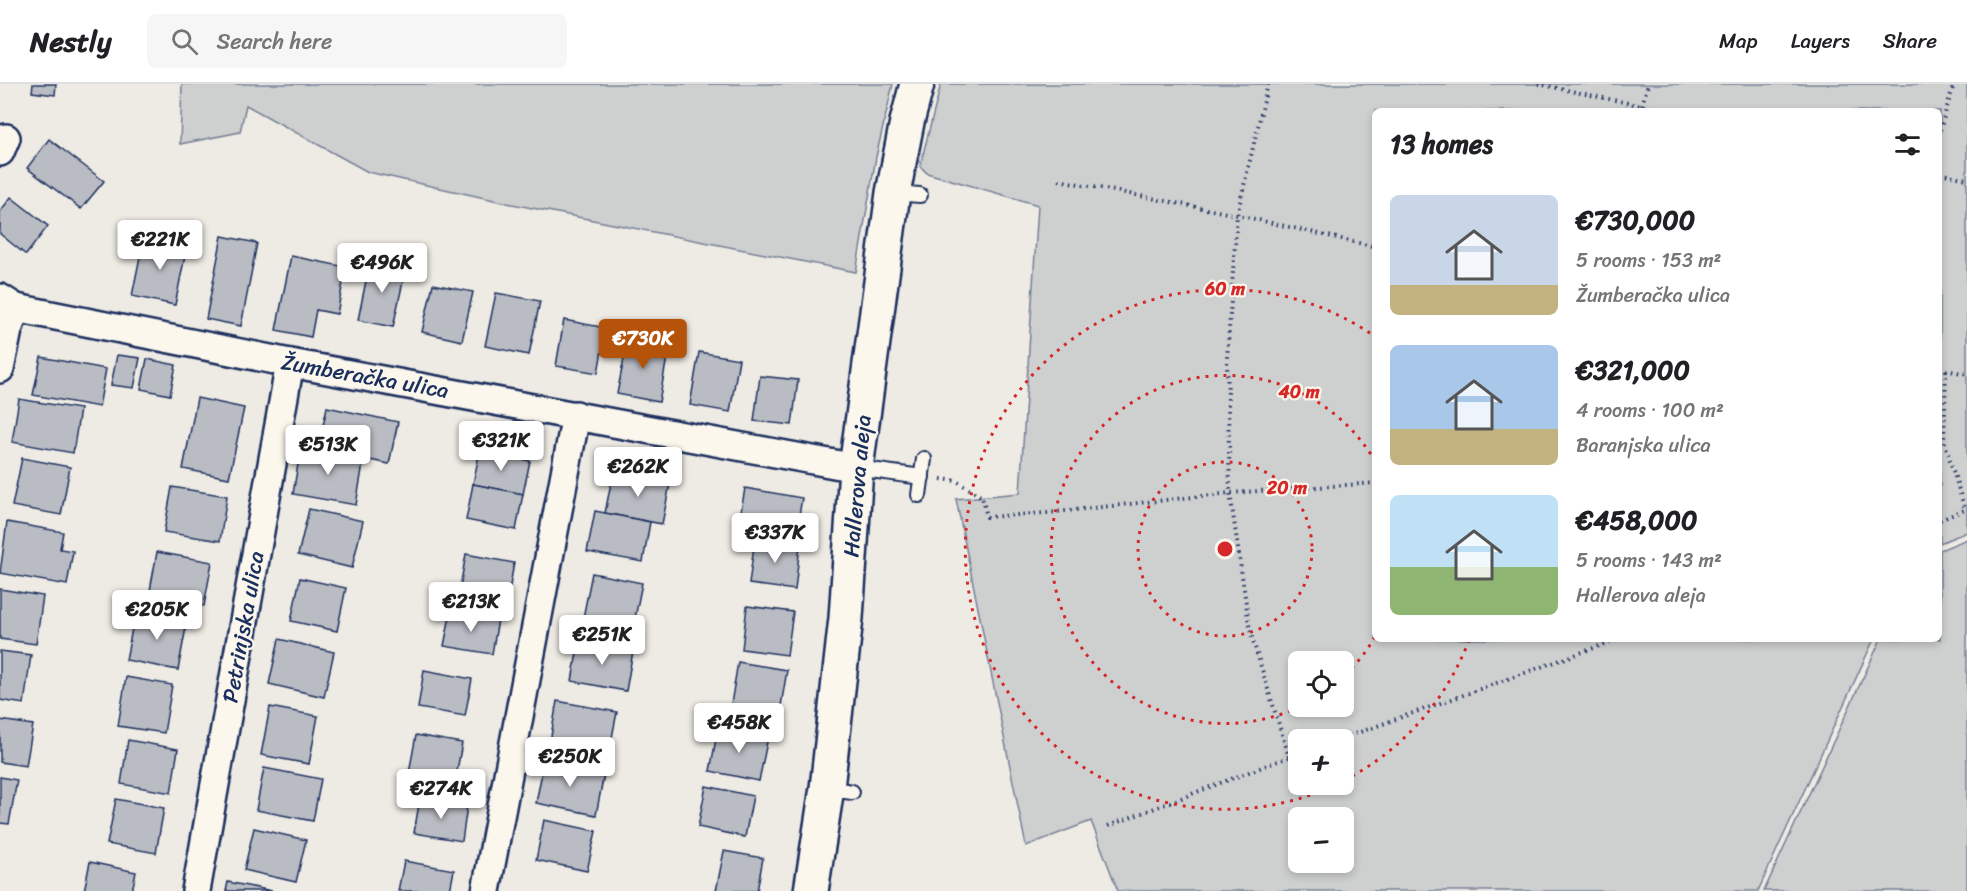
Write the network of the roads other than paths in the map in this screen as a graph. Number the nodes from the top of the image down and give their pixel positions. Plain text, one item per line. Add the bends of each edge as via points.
1 (917, 84) edge
2 (8, 303) edge
3 (291, 363) junction
4 (0, 369) edge
5 (576, 415) junction
6 (924, 459) dead end
7 (856, 468) junction
8 (922, 477) junction
9 (919, 495) dead end
10 (196, 891) edge
11 (486, 891) edge
12 (811, 891) edge

1 - 7 main road, Hallerova aleja via 907,122 907,194
2 - 3 street, Žumberačka ulica
2 - 4 street via 8,330
3 - 5 street, Žumberačka ulica
3 - 10 street, Petrinjska ulica
5 - 7 street, Žumberačka ulica
5 - 11 street
6 - 8 lane
7 - 8 lane
7 - 12 main road, Hallerova aleja via 840,790
8 - 9 lane

